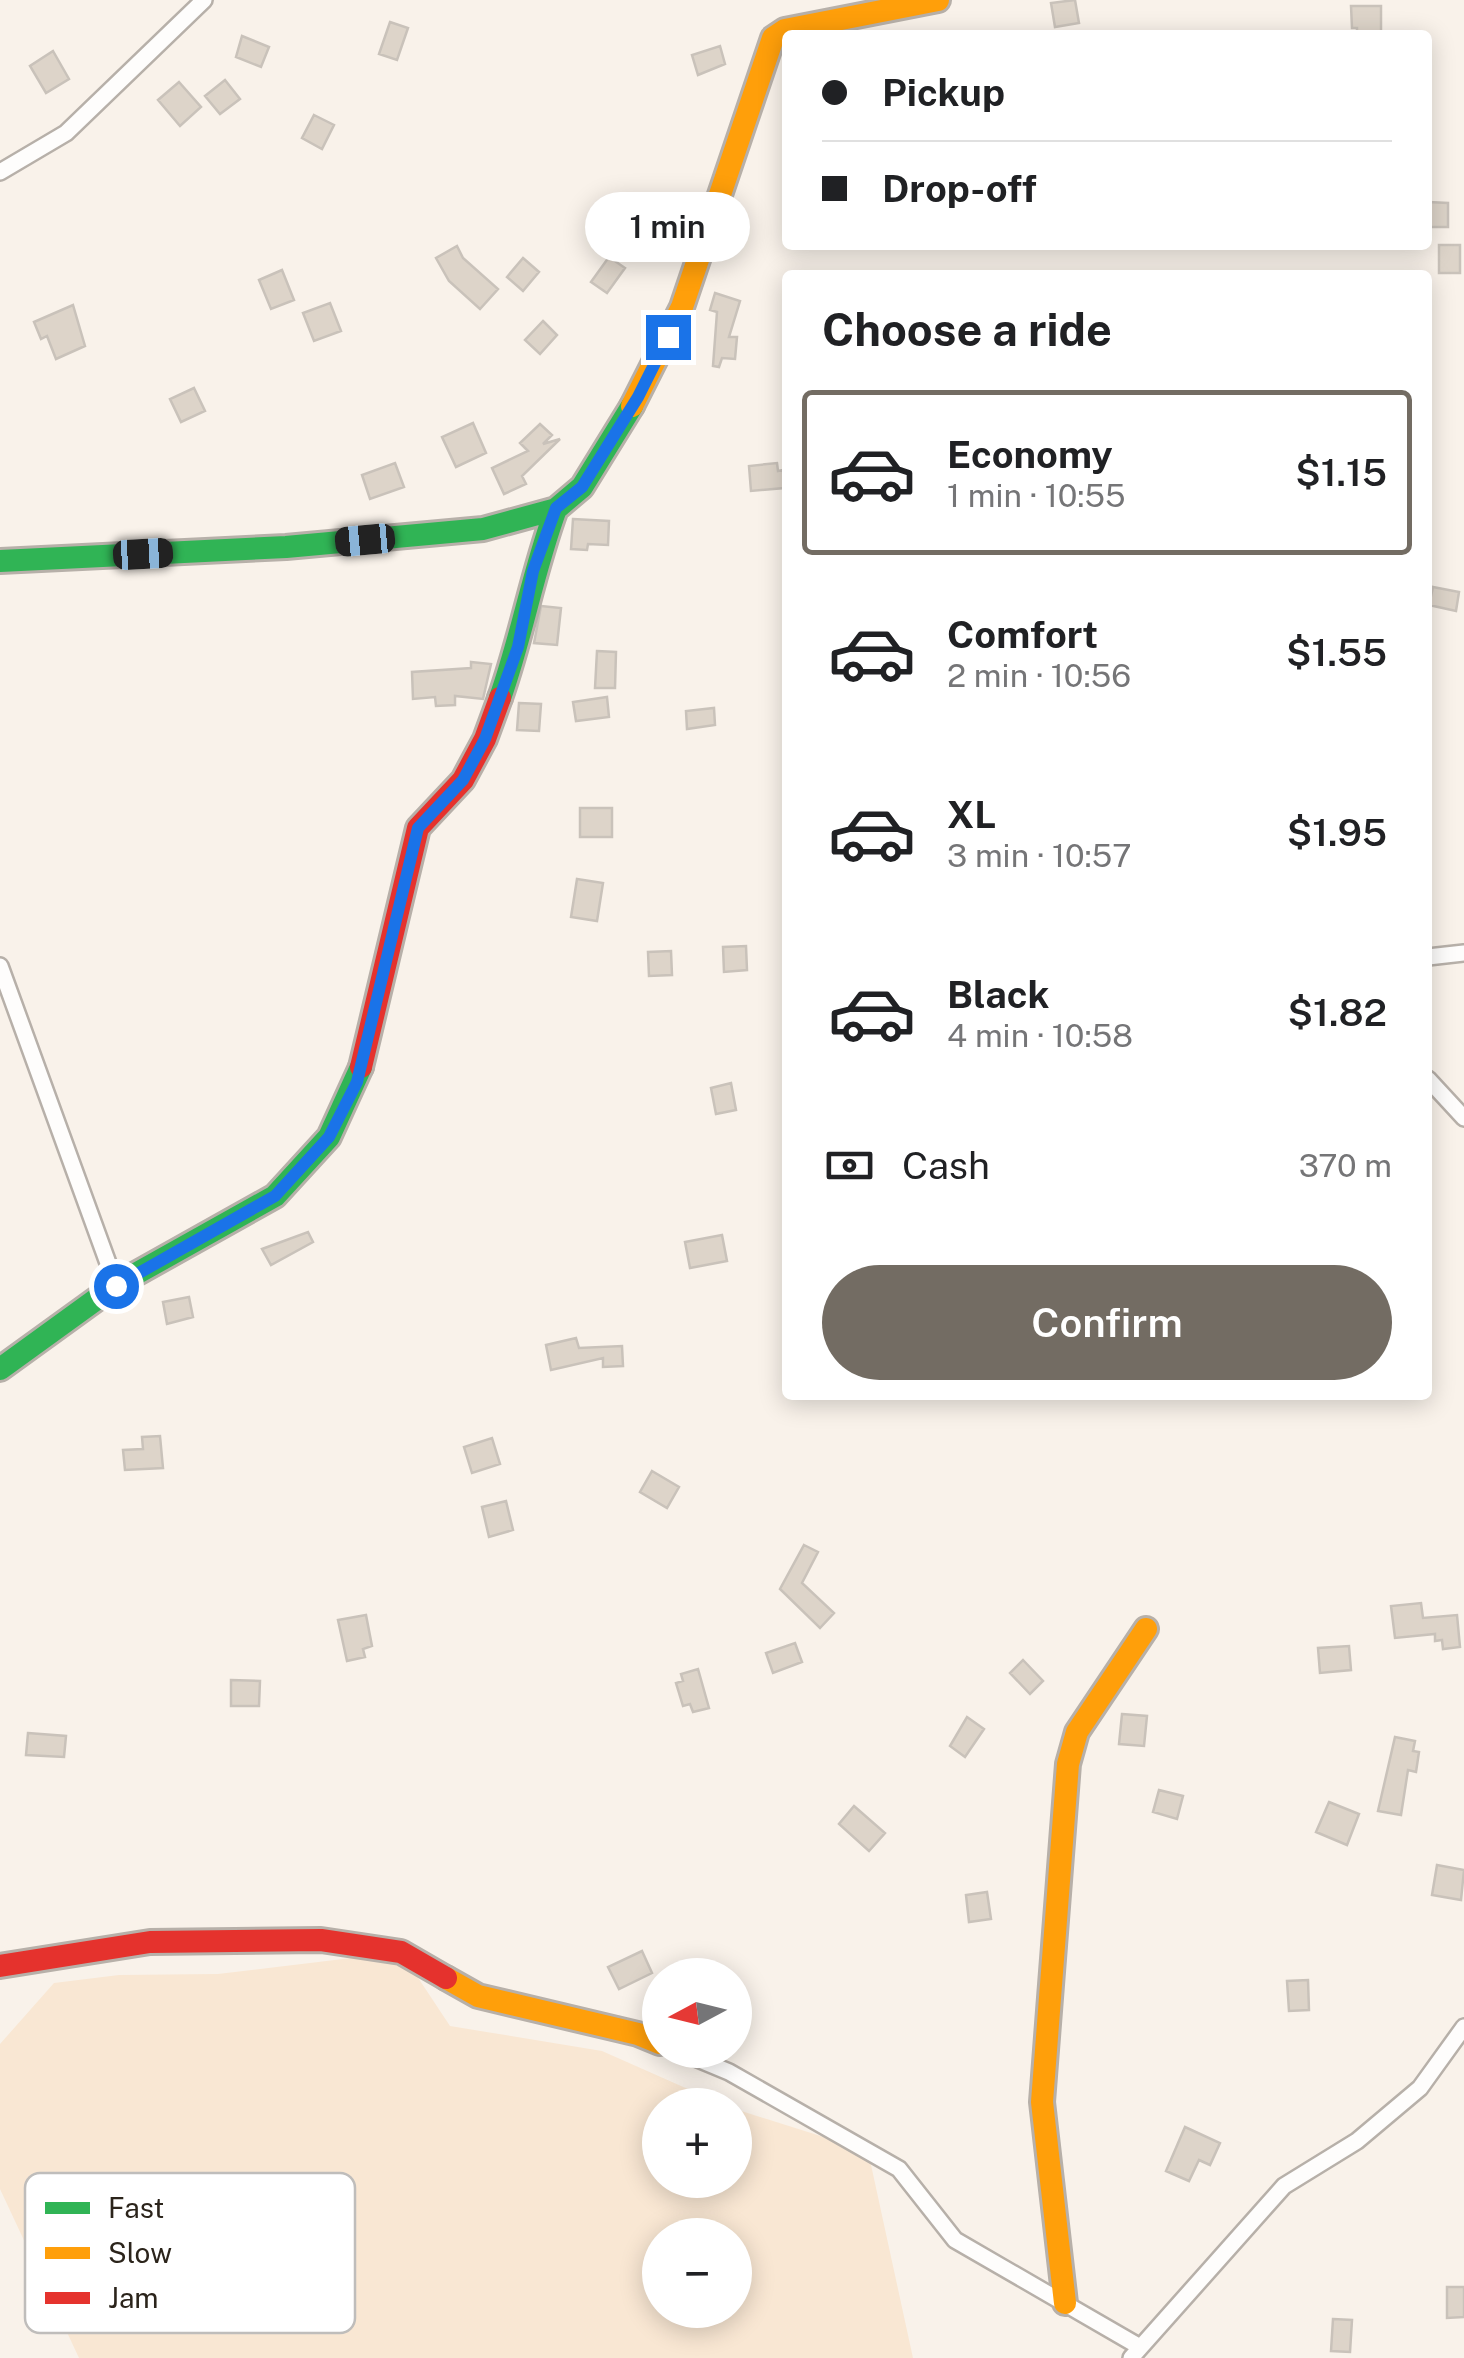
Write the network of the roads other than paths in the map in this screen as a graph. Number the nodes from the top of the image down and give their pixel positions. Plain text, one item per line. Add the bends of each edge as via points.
1 (204, 0) edge
2 (938, 0) edge
3 (786, 30) edge
4 (782, 32) edge
5 (0, 172) edge
6 (556, 508) junction
7 (0, 561) edge
8 (1464, 953) edge
9 (1432, 957) edge
10 (0, 966) edge
11 (1432, 1083) edge
12 (1464, 1118) edge
13 (116, 1286) junction
14 (0, 1370) edge
15 (1146, 1629) dead end
16 (0, 1966) edge
17 (1464, 2027) edge
18 (642, 2036) edge
19 (719, 2068) edge
20 (1065, 2303) junction
21 (1136, 2353) edge

1 - 5 street via 66,133
2 - 3 street
4 - 6 street via 773,38 682,307 638,397 582,487
6 - 7 street via 444,533
6 - 13 street via 485,739 463,780 418,828 357,1082 329,1137 275,1196
8 - 9 street
10 - 13 street
11 - 12 street
13 - 14 street
15 - 20 street via 1077,1732 1068,1764 1042,2102
16 - 18 street via 150,1942 322,1940 401,1952 478,1996
17 - 21 street via 1420,2088 1357,2141 1284,2186
19 - 20 street via 899,2169 956,2240
20 - 21 street

